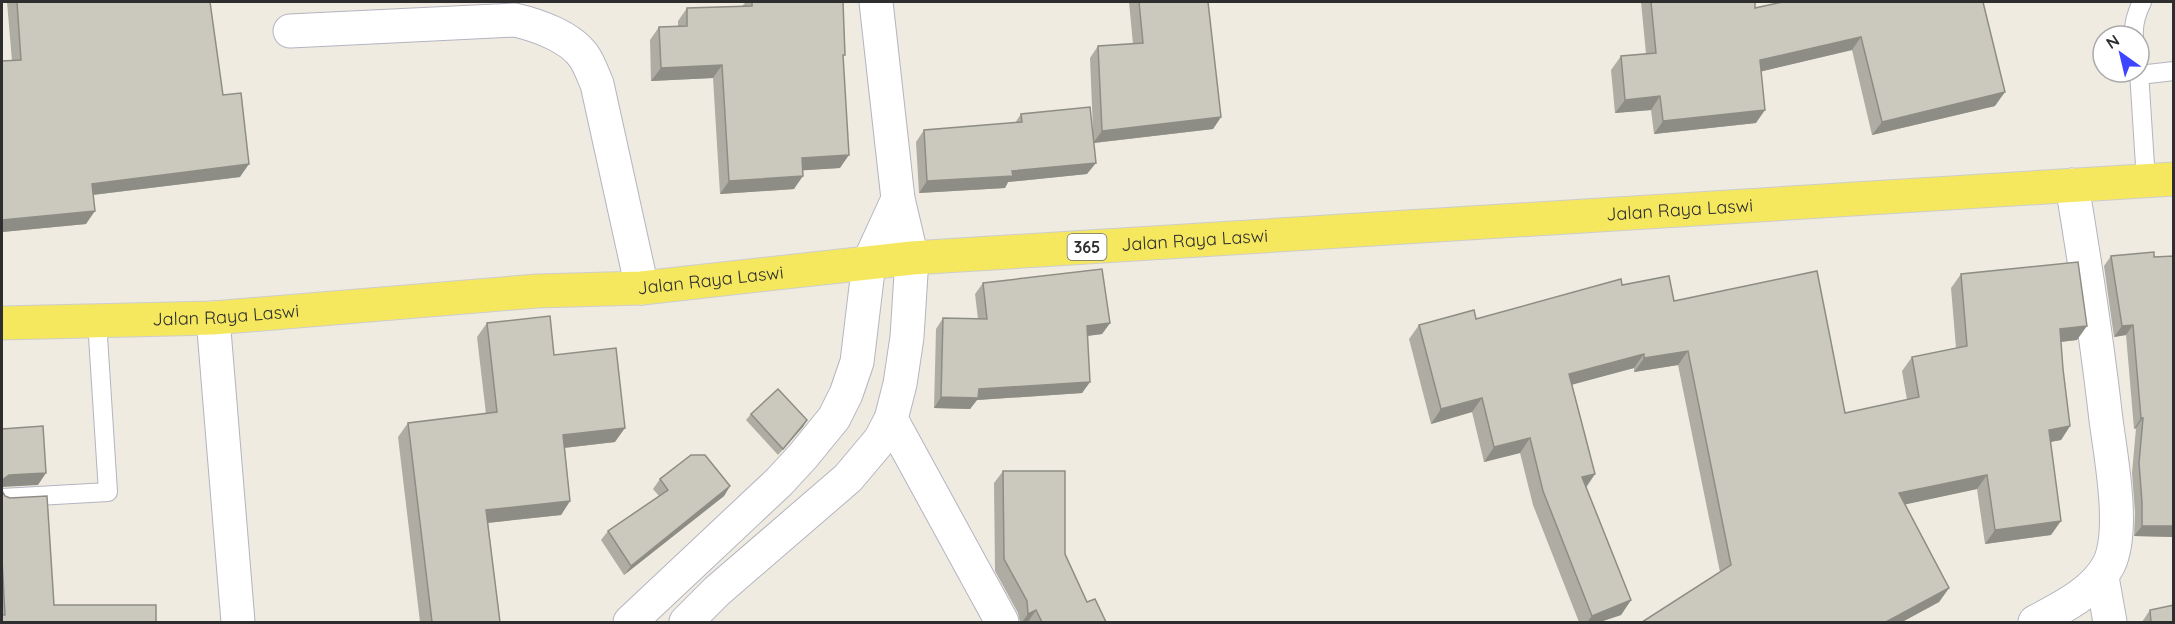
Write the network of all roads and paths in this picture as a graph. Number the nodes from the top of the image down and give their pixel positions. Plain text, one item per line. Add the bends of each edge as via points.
1 (876, 2) edge
2 (2142, 2) edge
3 (2134, 24) edge
4 (290, 31) dead end
5 (2174, 71) edge
6 (2151, 72) edge
7 (2141, 84) edge
8 (2160, 180) edge
9 (2072, 185) junction
10 (898, 199) junction
11 (912, 258) junction
12 (869, 262) junction
13 (642, 288) junction
14 (213, 318) junction
15 (97, 321) junction
16 (2, 323) edge
17 (891, 419) junction
18 (2, 498) edge
19 (2102, 577) junction
20 (238, 622) edge
21 (630, 622) edge
22 (686, 622) edge
23 (1002, 622) edge
24 (2035, 622) edge
25 (2110, 622) edge

1 - 10 street
2 - 3 lane
4 - 13 street via 515,20 540,26 565,40 584,56 597,84
5 - 6 lane
7 - 8 lane
8 - 9 main road, Jalan Raya Laswi / 365
9 - 11 main road, Jalan Raya Laswi / 365
9 - 19 street via 2116,497 2115,541
10 - 11 street
10 - 12 street
11 - 12 main road, Jalan Raya Laswi / 365
11 - 17 street via 907,337
12 - 13 main road, Jalan Raya Laswi / 365
12 - 21 street via 857,362 834,418 778,482
13 - 14 main road, Jalan Raya Laswi / 365 via 537,291
14 - 15 main road, Jalan Raya Laswi / 365
14 - 20 street
15 - 16 main road, Jalan Raya Laswi / 365
15 - 18 lane via 108,492
17 - 22 street via 880,440 848,478
17 - 23 street
19 - 24 street via 2084,593
19 - 25 street

